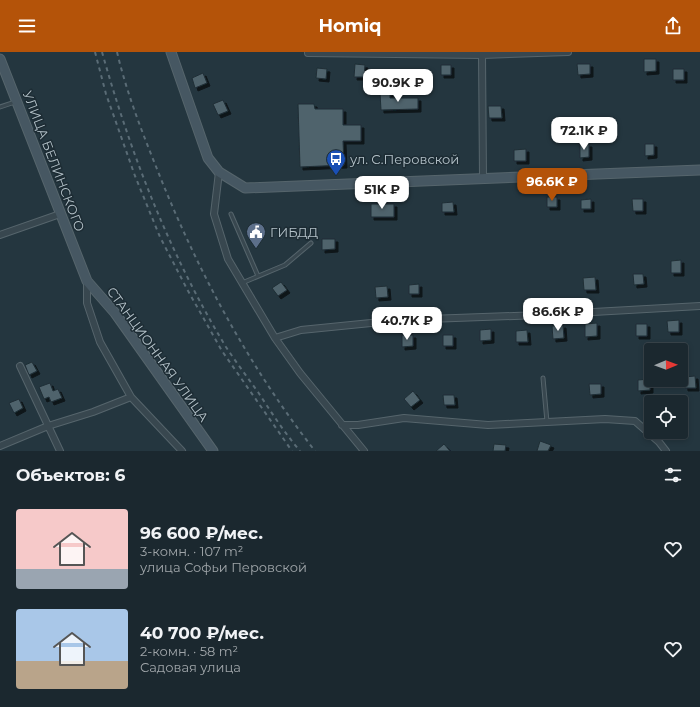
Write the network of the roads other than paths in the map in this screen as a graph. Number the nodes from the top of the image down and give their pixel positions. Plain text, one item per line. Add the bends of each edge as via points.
1 (171, 52) edge
2 (568, 52) edge
3 (308, 53) dead end
4 (482, 55) junction
5 (0, 59) edge
6 (17, 102) junction
7 (0, 107) edge
8 (700, 170) edge
9 (219, 172) junction
10 (483, 178) junction
11 (60, 214) junction
12 (231, 214) dead end
13 (0, 235) edge
14 (311, 243) dead end
15 (258, 276) junction
16 (85, 277) junction
17 (242, 283) junction
18 (700, 306) edge
19 (275, 338) junction
20 (20, 366) dead end
21 (543, 378) dead end
22 (131, 397) junction
23 (547, 422) junction
24 (342, 425) junction
25 (48, 426) junction
26 (0, 446) edge
27 (60, 451) edge
28 (182, 451) edge
29 (213, 451) edge
30 (364, 451) edge
31 (666, 451) edge

1 - 9 main road via 208,158
2 - 4 street
3 - 4 street
4 - 10 street
5 - 6 main road, УЛИЦА БЕЛИНСКОГО
6 - 7 lane
6 - 11 main road, УЛИЦА БЕЛИНСКОГО
8 - 10 main road
9 - 10 main road via 245,188
9 - 17 street via 214,214 228,259
11 - 13 street
11 - 16 main road, УЛИЦА БЕЛИНСКОГО
12 - 15 lane
14 - 15 lane via 285,266
15 - 17 lane
16 - 22 street, УЛИЦА БЕЛИНСКОГО via 87,303 100,342
16 - 29 main road, СТАНЦИОННАЯ УЛИЦА via 115,313
17 - 19 street
18 - 19 street via 401,320 302,330
19 - 24 street via 300,374
20 - 25 street
21 - 23 lane
22 - 25 street
22 - 28 street, УЛИЦА БЕЛИНСКОГО
23 - 24 street via 488,425 404,418
23 - 31 street via 605,419 635,421
24 - 30 street
25 - 26 street
25 - 27 street

